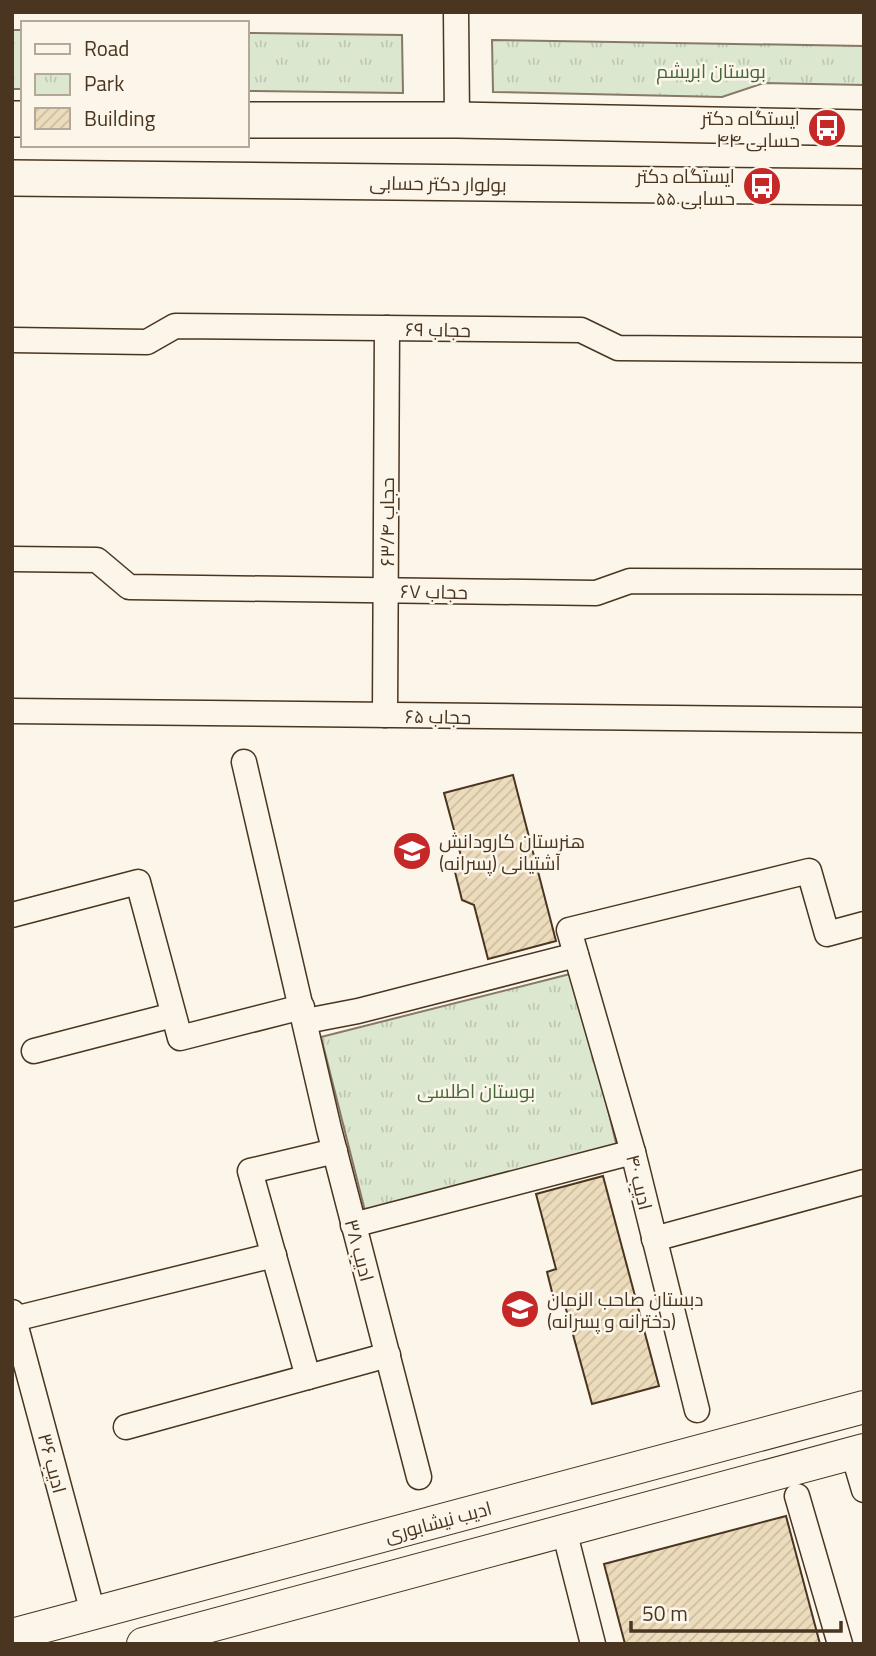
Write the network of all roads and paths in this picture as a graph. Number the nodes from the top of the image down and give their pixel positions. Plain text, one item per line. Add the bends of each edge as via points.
1 (456, 12) edge
2 (248, 120) edge
3 (457, 120) junction
4 (864, 128) edge
5 (12, 178) edge
6 (864, 187) edge
7 (387, 328) junction
8 (12, 340) edge
9 (864, 351) edge
10 (12, 559) edge
11 (864, 582) edge
12 (385, 590) junction
13 (12, 711) edge
14 (385, 715) junction
15 (864, 720) edge
16 (244, 762) dead end
17 (12, 915) edge
18 (864, 924) edge
19 (576, 955) junction
20 (304, 1014) junction
21 (173, 1015) junction
22 (34, 1051) dead end
23 (335, 1151) junction
24 (633, 1152) junction
25 (864, 1182) edge
26 (353, 1225) junction
27 (654, 1239) junction
28 (274, 1255) junction
29 (13, 1315) edge
30 (388, 1355) junction
31 (308, 1377) junction
32 (864, 1407) edge
33 (696, 1410) dead end
34 (126, 1427) dead end
35 (859, 1451) edge
36 (419, 1477) dead end
37 (864, 1490) edge
38 (797, 1496) dead end
39 (564, 1530) junction
40 (93, 1613) junction
41 (12, 1635) edge
42 (143, 1644) edge
43 (593, 1644) edge
44 (840, 1644) edge

1 - 3 street
2 - 3 main road
3 - 4 main road
5 - 6 main road, بولوار دکتر حسابی
7 - 8 street, حجاب ۶۹ via 175,327 147,342
7 - 9 street, حجاب ۶۹ via 581,330 618,348
7 - 12 street, حجاب ۶۳/۴
10 - 12 street, حجاب ۶۷ via 97,560 129,587
11 - 12 street, حجاب ۶۷ via 630,581 596,593
12 - 14 street, حجاب ۶۳/۴
13 - 14 street, حجاب ۶۵
14 - 15 street, حجاب ۶۵
16 - 20 street, ادیب ۳۸
17 - 21 street via 138,882
18 - 19 street, ادیب ۴۰ via 827,934 809,871 569,930
19 - 20 street via 358,1011
19 - 24 street, ادیب ۴۰
20 - 21 street via 180,1038
20 - 23 street, ادیب ۳۸
21 - 22 street
23 - 26 street, ادیب ۳۸
23 - 28 street via 250,1171
24 - 26 street
24 - 27 street, ادیب ۴۰
25 - 27 street
26 - 30 street, ادیب ۳۸
27 - 33 street, ادیب ۴۰
28 - 29 street
28 - 31 street
29 - 40 street, ادیب ۳۶
30 - 31 street
30 - 36 street, ادیب ۳۸
31 - 34 street
32 - 40 street, ادیب نیشابوری
35 - 37 street
35 - 39 street
38 - 44 street
39 - 42 street
39 - 43 street
40 - 41 street, ادیب نیشابوری

